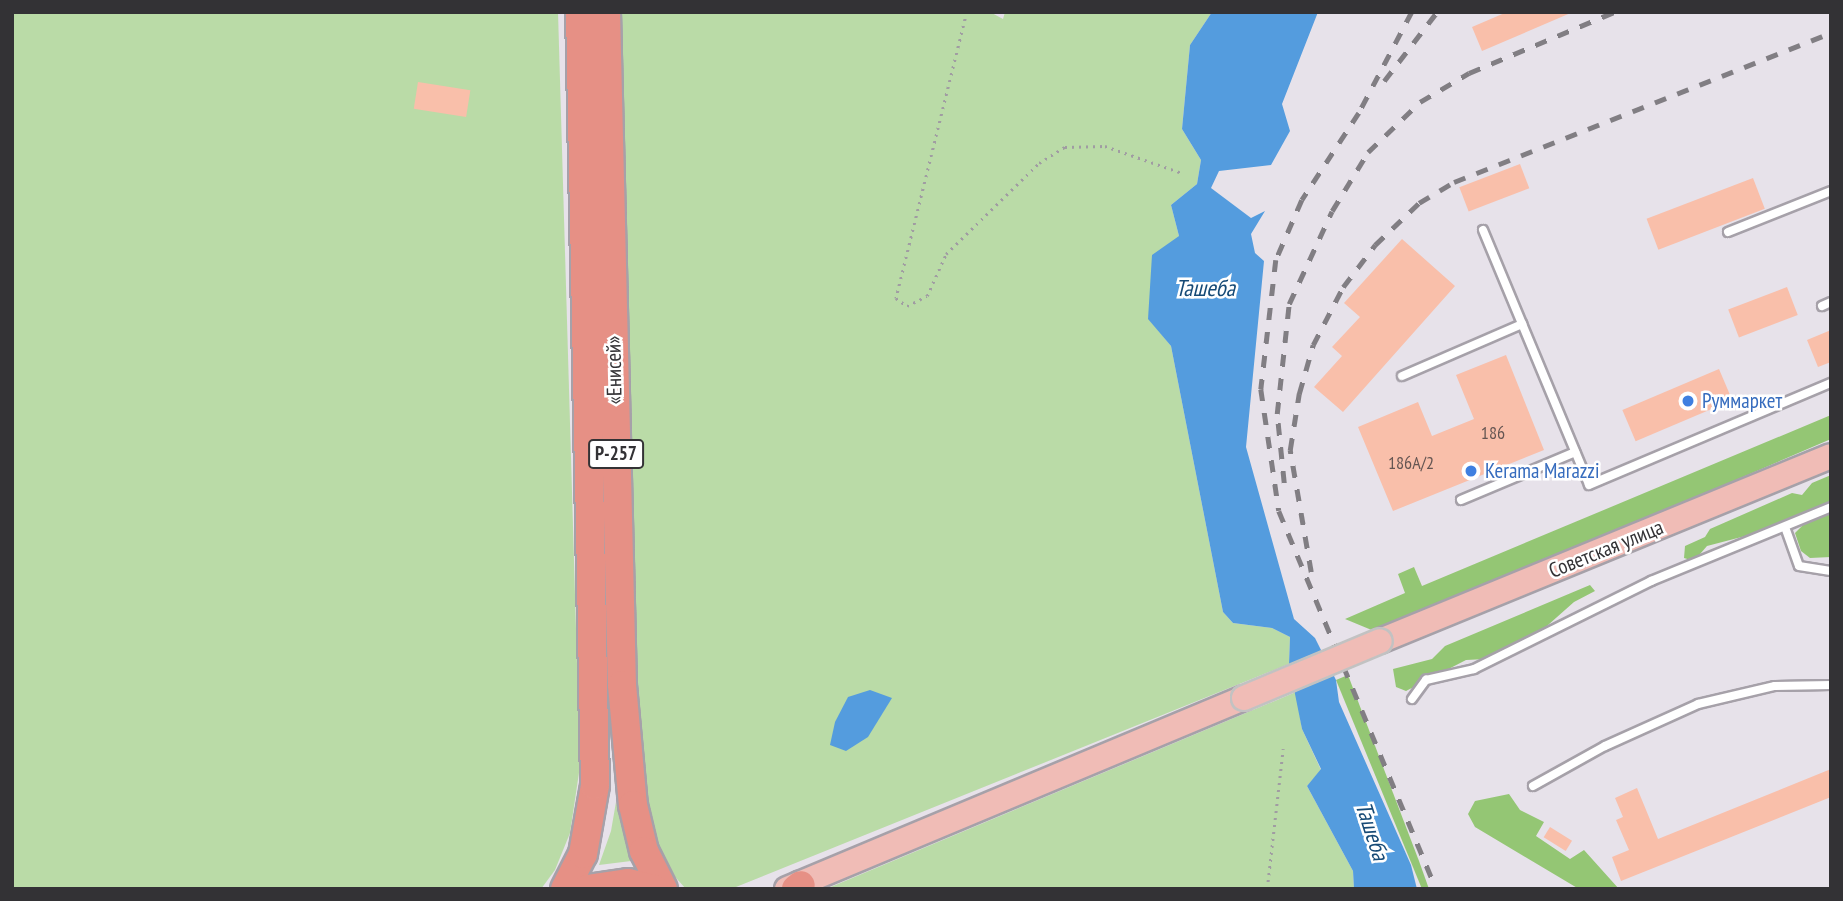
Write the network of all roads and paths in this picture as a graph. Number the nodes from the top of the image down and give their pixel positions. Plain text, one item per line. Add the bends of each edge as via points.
1 (579, 12) edge
2 (606, 12) edge
3 (967, 12) edge
4 (1182, 173) dead end
5 (1831, 191) edge
6 (1483, 230) dead end
7 (1728, 232) dead end
8 (1522, 324) junction
9 (1402, 376) dead end
10 (1831, 383) edge
11 (1575, 452) junction
12 (1831, 456) edge
13 (1461, 500) dead end
14 (1831, 508) edge
15 (1785, 527) junction
16 (1831, 571) edge
17 (1831, 685) edge
18 (1412, 699) dead end
19 (1283, 750) dead end
20 (1533, 786) dead end
21 (795, 888) edge
22 (565, 889) edge
23 (587, 889) edge
24 (654, 889) edge
25 (663, 889) edge
26 (1267, 889) edge

1 - 22 highway, «Енисей» / Р-257 via 595,785 583,854
2 - 25 highway, «Енисей» / Р-257 via 622,685 633,805 644,851
3 - 4 path via 896,298 907,306 927,296 946,254 1039,163 1065,147 1105,146
5 - 7 lane
6 - 8 lane
8 - 9 lane
8 - 11 lane
10 - 11 lane via 1589,485
11 - 13 lane
12 - 21 main road, Советская улица, bridge
14 - 15 lane
15 - 16 lane via 1799,566
15 - 18 lane via 1651,581 1474,669 1426,680
17 - 20 lane via 1775,686 1698,704 1605,746
19 - 26 path
23 - 24 highway via 628,883

